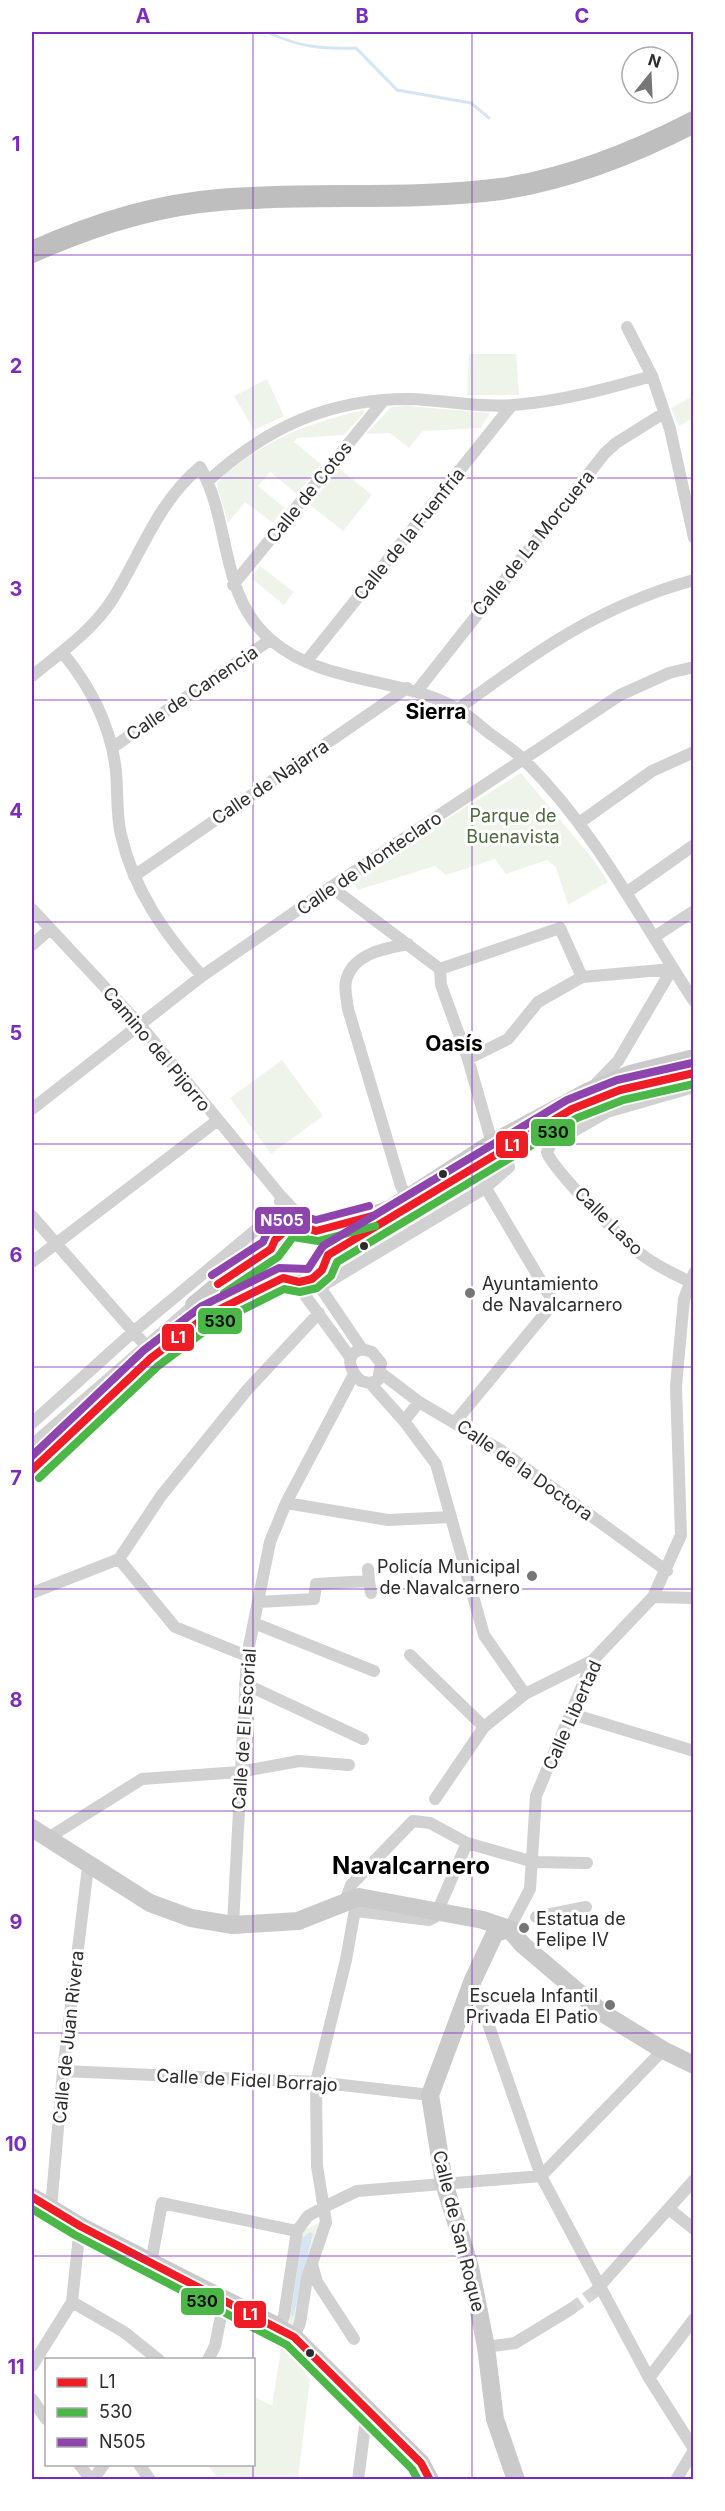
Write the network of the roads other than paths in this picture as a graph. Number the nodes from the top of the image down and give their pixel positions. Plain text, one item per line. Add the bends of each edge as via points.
1 (693, 122) edge
2 (32, 252) edge
3 (627, 327) dead end
4 (652, 376) junction
5 (384, 400) junction
6 (512, 405) junction
7 (664, 413) junction
8 (208, 481) junction
9 (693, 538) edge
10 (693, 580) edge
11 (233, 585) junction
12 (270, 640) junction
13 (62, 652) junction
14 (306, 662) junction
15 (693, 667) edge
16 (32, 676) edge
17 (412, 689) junction
18 (458, 709) junction
19 (113, 747) junction
20 (693, 752) edge
21 (524, 760) junction
22 (579, 823) junction
23 (693, 845) edge
24 (134, 876) junction
25 (331, 887) junction
26 (626, 892) junction
27 (32, 909) edge
28 (693, 911) edge
29 (50, 928) junction
30 (654, 937) junction
31 (408, 944) junction
32 (32, 945) edge
33 (440, 969) junction
34 (672, 969) junction
35 (202, 976) junction
36 (582, 977) junction
37 (693, 1001) edge
38 (141, 1026) junction
39 (693, 1058) edge
40 (468, 1059) junction
41 (693, 1064) edge
42 (693, 1073) edge
43 (693, 1087) edge
44 (621, 1090) junction
45 (589, 1091) junction
46 (32, 1109) edge
47 (218, 1120) junction
48 (492, 1143) junction
49 (508, 1167) dead end
50 (474, 1168) junction
51 (485, 1188) junction
52 (279, 1194) junction
53 (408, 1199) junction
54 (281, 1209) junction
55 (32, 1216) edge
56 (288, 1228) junction
57 (314, 1229) junction
58 (54, 1242) junction
59 (271, 1249) junction
60 (328, 1255) junction
61 (32, 1262) edge
62 (285, 1278) junction
63 (692, 1279) edge
64 (319, 1282) junction
65 (201, 1307) junction
66 (319, 1313) junction
67 (133, 1332) junction
68 (146, 1346) junction
69 (362, 1349) junction
70 (350, 1357) junction
71 (116, 1371) junction
72 (381, 1373) junction
73 (354, 1374) junction
74 (125, 1382) junction
75 (370, 1383) junction
76 (419, 1402) junction
77 (69, 1412) junction
78 (404, 1421) junction
79 (455, 1422) junction
80 (32, 1423) edge
81 (80, 1424) junction
82 (33, 1444) edge
83 (47, 1455) junction
84 (32, 1470) edge
85 (286, 1503) junction
86 (451, 1517) junction
87 (119, 1559) junction
88 (667, 1571) junction
89 (369, 1581) dead end
90 (32, 1593) edge
91 (653, 1597) junction
92 (693, 1598) edge
93 (258, 1602) junction
94 (254, 1623) junction
95 (410, 1655) dead end
96 (247, 1656) junction
97 (593, 1660) junction
98 (374, 1671) dead end
99 (245, 1684) junction
100 (525, 1694) junction
101 (572, 1714) junction
102 (484, 1727) junction
103 (363, 1739) dead end
104 (693, 1752) edge
105 (349, 1765) dead end
106 (239, 1772) junction
107 (435, 1799) dead end
108 (32, 1828) edge
109 (48, 1838) junction
110 (467, 1843) junction
111 (534, 1862) junction
112 (587, 1863) dead end
113 (88, 1867) junction
114 (351, 1902) junction
115 (586, 1907) dead end
116 (436, 1912) junction
117 (536, 1917) dead end
118 (233, 1925) junction
119 (509, 1929) junction
120 (473, 1980) junction
121 (663, 2050) junction
122 (693, 2065) edge
123 (63, 2072) junction
124 (316, 2082) junction
125 (430, 2095) junction
126 (541, 2176) junction
127 (693, 2180) edge
128 (444, 2183) junction
129 (32, 2197) edge
130 (326, 2206) junction
131 (51, 2208) junction
132 (669, 2209) junction
133 (80, 2226) junction
134 (693, 2229) edge
135 (297, 2231) junction
136 (151, 2263) junction
137 (312, 2264) junction
138 (599, 2288) junction
139 (225, 2301) junction
140 (72, 2302) junction
141 (571, 2309) tunnel mouth
142 (693, 2319) edge
143 (286, 2332) junction
144 (354, 2339) dead end
145 (486, 2348) junction
146 (156, 2358) edge
147 (209, 2358) edge
148 (32, 2366) edge
149 (649, 2378) junction
150 (32, 2399) edge
151 (372, 2413) junction
152 (45, 2418) edge
153 (693, 2450) edge
154 (81, 2466) edge
155 (102, 2466) edge
156 (140, 2466) edge
157 (92, 2480) edge
158 (150, 2480) edge
159 (358, 2480) edge
160 (430, 2480) edge
161 (516, 2480) edge
162 (676, 2480) edge

1 - 2 highway via 644,148 502,189 217,200 102,225
3 - 4 street
4 - 6 street via 575,398
4 - 7 street
5 - 6 street
5 - 8 street via 343,405 297,419 249,447
5 - 11 street, Calle de Cotos
6 - 14 street, Calle de la Fuenfría
7 - 9 street
7 - 17 street, Calle de La Morcuera via 605,453
8 - 11 street
8 - 13 street via 200,467 183,481 155,519 111,601 83,635
10 - 18 street via 609,610 534,652
11 - 12 street via 247,612
12 - 14 street
12 - 19 street, Calle de Canencia
13 - 16 street
13 - 19 street via 84,679
14 - 17 street
15 - 21 street, Calle de Monteclaro via 669,673 620,696
17 - 18 street
17 - 24 street, Calle de Najarra
18 - 21 street
19 - 24 street via 121,834
20 - 22 street via 652,771
21 - 22 street
21 - 25 street, Calle de Monteclaro
22 - 26 street
23 - 26 street
24 - 35 street via 170,939
25 - 31 street
25 - 35 street, Calle de Monteclaro
26 - 30 street
27 - 29 street, Camino del Pijorro
28 - 30 street
29 - 32 street
29 - 38 street, Camino del Pijorro
30 - 34 street
31 - 33 street
31 - 53 street via 382,948 360,960 349,972 346,983 348,1009
33 - 36 street via 560,928
33 - 40 street via 441,985
34 - 36 street
34 - 37 street
34 - 45 street via 618,1061
35 - 38 street, Calle de Monteclaro
36 - 40 street via 538,1002 508,1039
38 - 46 street, Calle de Monteclaro
38 - 47 street, Camino del Pijorro
39 - 45 street via 630,1074
40 - 48 street
41 - 44 street via 636,1080
42 - 44 street
43 - 63 street, Calle Laso via 607,1112 551,1144 548,1156 636,1250 682,1280
44 - 50 street via 572,1109
45 - 48 street
47 - 52 street, Camino del Pijorro
47 - 58 street
48 - 53 street
49 - 51 street
50 - 51 street
50 - 60 street
51 - 64 street
51 - 79 street via 550,1298 547,1311
52 - 54 street
52 - 57 street, Camino del Pijorro
53 - 57 street via 354,1222
54 - 56 street
54 - 67 street
55 - 58 street
56 - 57 street via 298,1225
56 - 59 street
57 - 60 street via 325,1241
58 - 61 street
58 - 67 street
59 - 62 street via 272,1262
59 - 65 street via 230,1275
60 - 64 street
62 - 64 street
62 - 65 street via 236,1283
62 - 66 street
63 - 88 street, Calle Libertad via 684,1299 676,1386 681,1534
64 - 69 street
65 - 68 street
65 - 74 street
66 - 70 street
66 - 87 street via 247,1390 161,1496
67 - 68 street
67 - 80 street
68 - 71 street
69 - 70 street
69 - 72 street via 372,1352 381,1363
70 - 73 street
71 - 74 street
71 - 77 street
72 - 75 street via 378,1380
72 - 76 street, Calle de la Doctora
73 - 75 street
73 - 85 street, Calle de El Escorial
74 - 81 street
75 - 78 street
76 - 78 street
76 - 79 street, Calle de la Doctora
77 - 81 street
77 - 82 street
78 - 86 street via 436,1464
79 - 88 street, Calle de la Doctora via 502,1451
81 - 83 street
82 - 83 street
83 - 84 street
85 - 86 street via 388,1520
85 - 93 street, Calle de El Escorial via 270,1542
86 - 100 street via 484,1635
87 - 90 street
87 - 96 street via 175,1627
88 - 91 street, Calle Libertad
89 - 93 street via 316,1584 314,1599
91 - 92 street
91 - 97 street, Calle Libertad
93 - 94 street, Calle de El Escorial
94 - 96 street, Calle de El Escorial
94 - 98 street
95 - 102 street
96 - 99 street, Calle de El Escorial
97 - 100 street
97 - 101 street, Calle Libertad
99 - 103 street
99 - 106 street, Calle de El Escorial
100 - 102 street
101 - 104 street
101 - 111 street, Calle Libertad via 536,1796
102 - 107 street
105 - 106 street via 299,1761
106 - 109 street via 142,1779
106 - 118 street, Calle de El Escorial
108 - 109 street
109 - 113 street
110 - 111 street
110 - 114 street via 430,1822 413,1821 351,1885
110 - 116 street
111 - 112 street
111 - 119 street, Calle Libertad via 530,1890
113 - 118 street via 150,1903 191,1918
113 - 123 street, Calle de Juan Rivera
114 - 116 street via 359,1897
114 - 118 street via 298,1921
114 - 124 street via 346,1960
115 - 117 street
116 - 119 street
119 - 120 street, Calle de San Roque via 495,1933
119 - 121 street via 604,2014
120 - 125 street, Calle de San Roque
120 - 126 street
121 - 122 street
121 - 126 street
123 - 124 street, Calle de Fidel Borrajo
123 - 131 street, Calle de Juan Rivera
124 - 125 street, Calle de Fidel Borrajo
124 - 130 street via 317,2166
125 - 128 street, Calle de San Roque
126 - 128 street
126 - 138 street
127 - 132 street
128 - 130 street via 357,2191
128 - 145 street, Calle de San Roque via 470,2267
129 - 131 street
130 - 135 street via 308,2216
130 - 137 street via 326,2222
131 - 133 street
132 - 134 street
132 - 138 street
133 - 136 street
133 - 140 street
135 - 136 street via 162,2203
135 - 143 street via 284,2316
136 - 139 street
137 - 143 street via 300,2323
137 - 144 street via 317,2282
138 - 149 street
139 - 143 street
139 - 147 street
140 - 146 street via 124,2332
140 - 148 street
141 - 145 street via 515,2343
142 - 149 street
143 - 151 street
145 - 161 street, Calle de San Roque via 495,2419
149 - 153 street
150 - 152 street
151 - 159 street via 365,2426
151 - 160 street via 421,2463
153 - 162 street
154 - 157 street
155 - 157 street
156 - 158 street

